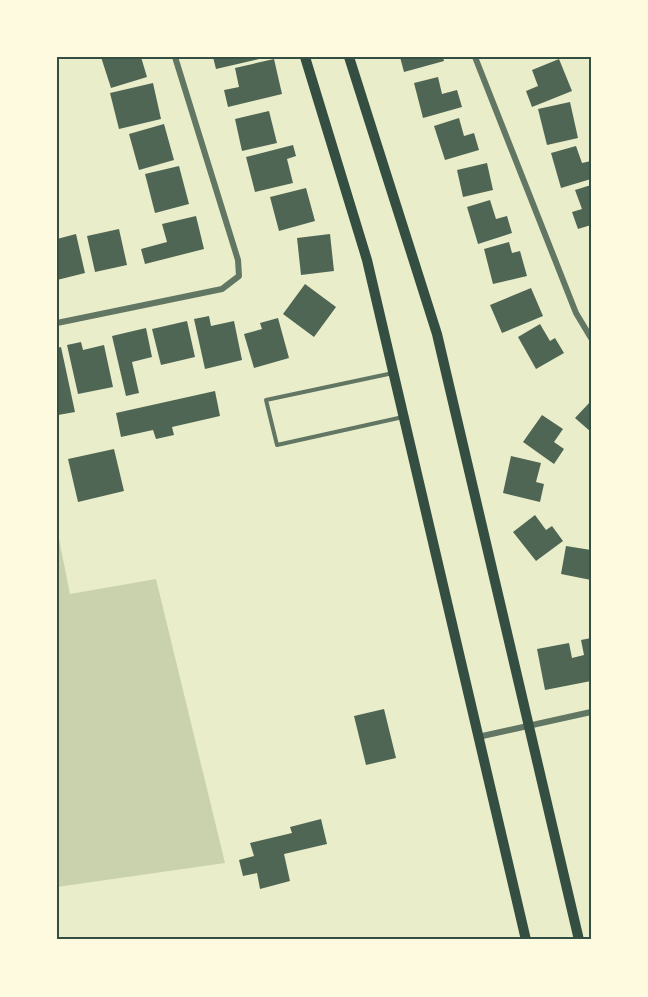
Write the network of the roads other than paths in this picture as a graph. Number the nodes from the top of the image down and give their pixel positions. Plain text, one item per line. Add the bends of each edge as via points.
1 (175, 57) edge
2 (304, 57) edge
3 (349, 57) edge
4 (474, 57) edge
5 (57, 323) edge
6 (591, 338) edge
7 (393, 373) junction
8 (404, 417) junction
9 (591, 712) edge
10 (529, 727) junction
11 (478, 737) junction
12 (526, 940) edge
13 (579, 940) edge

1 - 5 street via 238,260 239,276 222,289
2 - 7 main road via 367,260
3 - 10 main road via 437,334
4 - 6 street via 576,313
7 - 8 main road
7 - 8 lane via 266,400 277,445
8 - 11 main road
9 - 10 street
10 - 11 street
10 - 13 main road
11 - 12 main road

